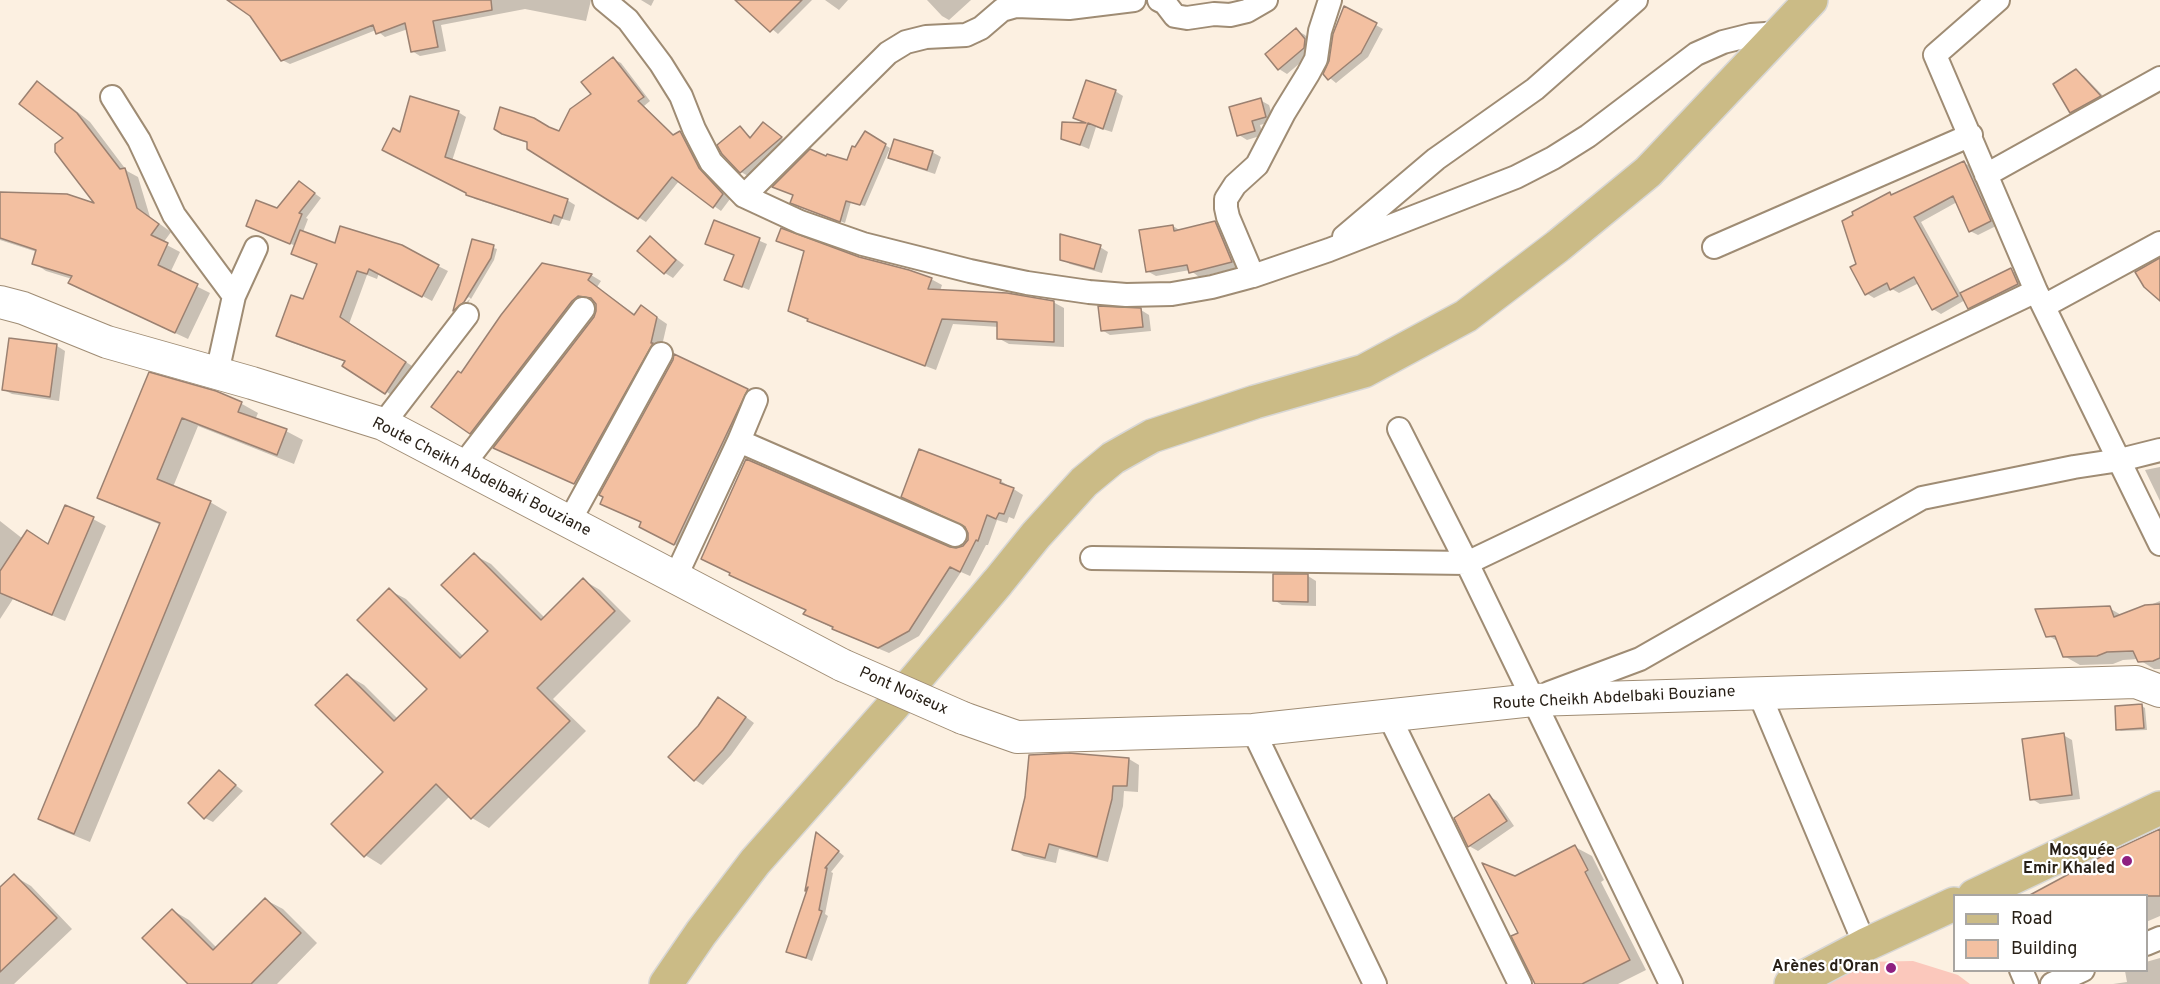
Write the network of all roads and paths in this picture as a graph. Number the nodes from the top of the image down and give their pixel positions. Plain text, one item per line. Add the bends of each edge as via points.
1 (604, 0) edge
2 (1134, 0) edge
3 (1159, 0) edge
4 (1266, 0) edge
5 (1330, 0) edge
6 (1636, 0) edge
7 (1810, 0) edge
8 (1998, 0) edge
9 (1780, 33) junction
10 (2160, 78) edge
11 (112, 97) dead end
12 (1971, 135) junction
13 (1986, 175) junction
14 (744, 196) junction
15 (2160, 243) edge
16 (1714, 247) dead end
17 (256, 248) dead end
18 (1329, 250) junction
19 (1253, 276) junction
20 (234, 296) junction
21 (2040, 298) junction
22 (8, 309) edge
23 (583, 309) dead end
24 (467, 315) dead end
25 (662, 354) dead end
26 (217, 373) junction
27 (756, 399) dead end
28 (383, 424) junction
29 (1399, 429) dead end
30 (739, 441) junction
31 (2160, 450) edge
32 (2120, 460) junction
33 (463, 465) junction
34 (569, 522) junction
35 (955, 535) dead end
36 (2160, 544) edge
37 (1092, 558) dead end
38 (1467, 563) junction
39 (675, 578) junction
40 (842, 665) joint
41 (2160, 691) edge
42 (1759, 693) junction
43 (1533, 700) junction
44 (1389, 716) junction
45 (963, 718) joint
46 (1253, 730) junction
47 (2160, 808) edge
48 (1982, 894) edge
49 (1953, 904) edge
50 (1865, 945) junction
51 (2079, 972) edge
52 (666, 984) edge
53 (1375, 984) edge
54 (1520, 984) edge
55 (1671, 984) edge
56 (1791, 984) edge
57 (2052, 984) edge

1 - 14 street via 628,20 662,64 711,162
2 - 14 street via 1070,8 1016,6 1002,10 981,28 966,34 906,42 888,53
3 - 4 street via 1179,18 1230,15
5 - 19 street via 1316,59 1257,165 1226,200 1228,216
6 - 18 street via 1535,88 1436,159
7 - 9 main road
8 - 12 street via 1935,55
9 - 18 street via 1751,34 1696,54 1553,158 1516,177
9 - 52 main road via 1647,172 1466,316 1364,371 1152,436 1113,458 1084,482 755,862
10 - 13 street
11 - 20 street via 139,141 174,215
12 - 13 street
12 - 16 street
13 - 21 street
14 - 19 street via 800,222 863,244 1028,283 1098,293 1172,294
15 - 21 street
17 - 20 street
18 - 19 street
20 - 26 street
21 - 32 street
21 - 38 street
22 - 26 street, Route Cheikh Abdelbaki Bouziane
23 - 33 street
24 - 28 street
25 - 34 street
26 - 28 street, Route Cheikh Abdelbaki Bouziane
27 - 30 street
28 - 33 street, Route Cheikh Abdelbaki Bouziane
29 - 38 street
30 - 35 street
30 - 39 street
31 - 32 street
32 - 36 street
32 - 43 street via 1922,498 1640,659
33 - 34 street, Route Cheikh Abdelbaki Bouziane
34 - 39 street, Route Cheikh Abdelbaki Bouziane
37 - 38 street
38 - 43 street
39 - 40 street, Route Cheikh Abdelbaki Bouziane
40 - 45 street, Pont Noiseux, bridge
41 - 42 street, Route Cheikh Abdelbaki Bouziane via 2136,682
42 - 43 street, Route Cheikh Abdelbaki Bouziane
42 - 50 street
43 - 44 street, Route Cheikh Abdelbaki Bouziane
43 - 55 street
44 - 46 street, Route Cheikh Abdelbaki Bouziane
44 - 54 street
45 - 46 street, Route Cheikh Abdelbaki Bouziane via 1017,737
46 - 53 street
47 - 48 main road
49 - 50 main road
50 - 56 main road
51 - 57 street

